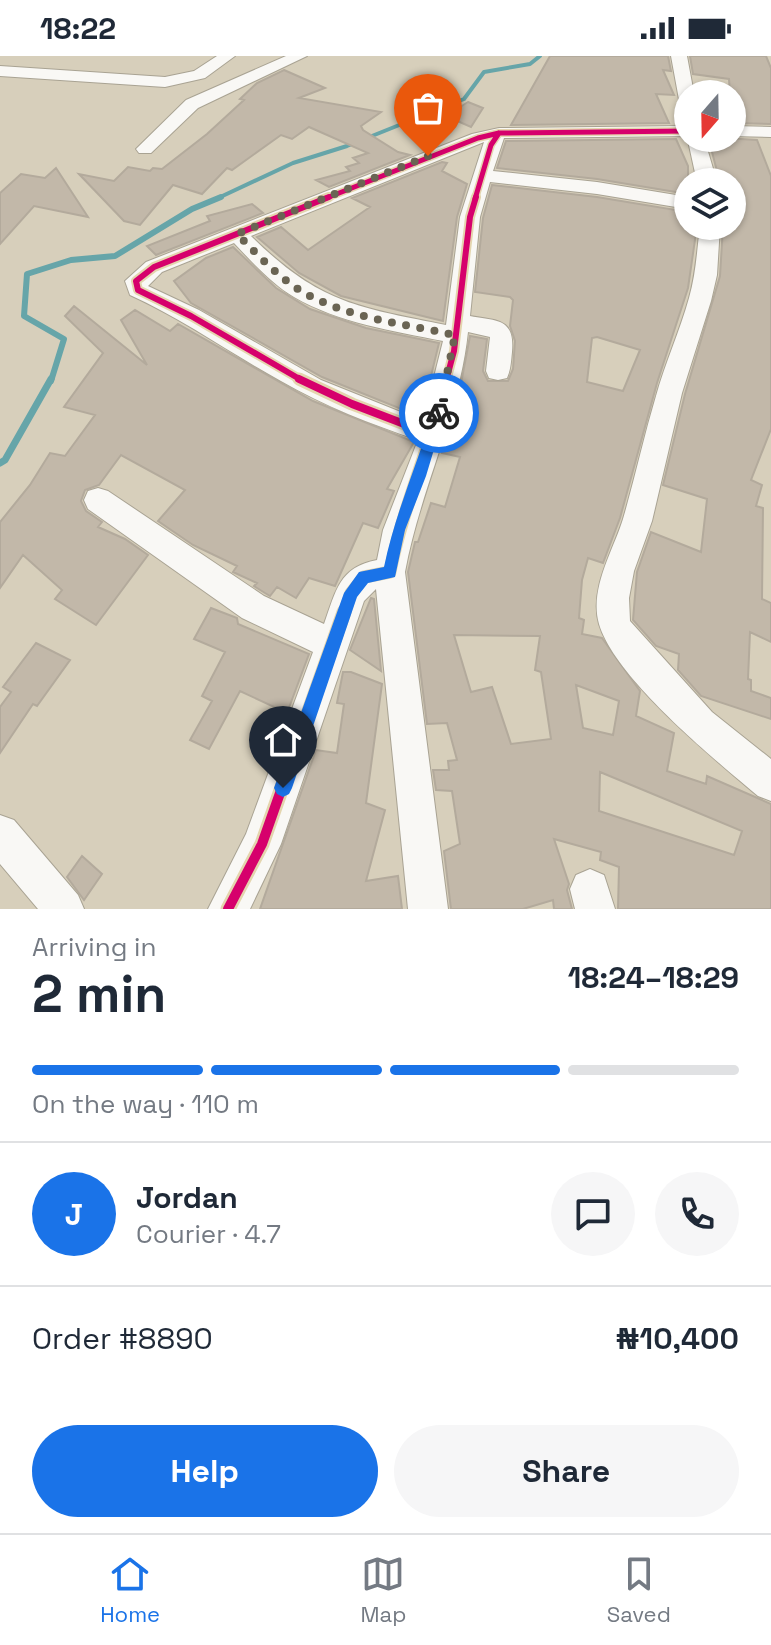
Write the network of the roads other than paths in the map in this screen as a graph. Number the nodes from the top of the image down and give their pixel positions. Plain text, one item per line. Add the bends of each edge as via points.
1 (227, 56) edge
2 (299, 56) edge
3 (679, 56) edge
4 (0, 71) edge
5 (683, 80) edge
6 (674, 131) edge
7 (746, 131) edge
8 (771, 132) edge
9 (499, 133) junction
10 (145, 149) dead end
11 (481, 175) junction
12 (674, 201) edge
13 (237, 234) junction
14 (709, 240) edge
15 (456, 329) junction
16 (498, 371) dead end
17 (433, 435) junction
18 (98, 500) dead end
19 (390, 572) junction
20 (334, 645) junction
21 (771, 783) edge
22 (0, 834) edge
23 (64, 909) edge
24 (228, 909) edge
25 (428, 909) edge

1 - 4 street via 199,75 165,82
2 - 10 street via 192,104
3 - 5 street
6 - 9 street
7 - 8 street
9 - 11 street
9 - 13 street via 441,150
11 - 12 street
11 - 15 street via 465,246
13 - 15 street via 271,269 326,303 369,317
13 - 17 street via 154,267 136,281 138,290 328,394
14 - 21 street via 706,275 619,571 614,621 621,638 700,724
15 - 16 street via 495,329 502,334
15 - 17 street
17 - 19 street via 398,530
18 - 20 street via 253,607
19 - 20 street via 364,577 351,593
19 - 25 street
20 - 24 street via 262,844
22 - 23 street

